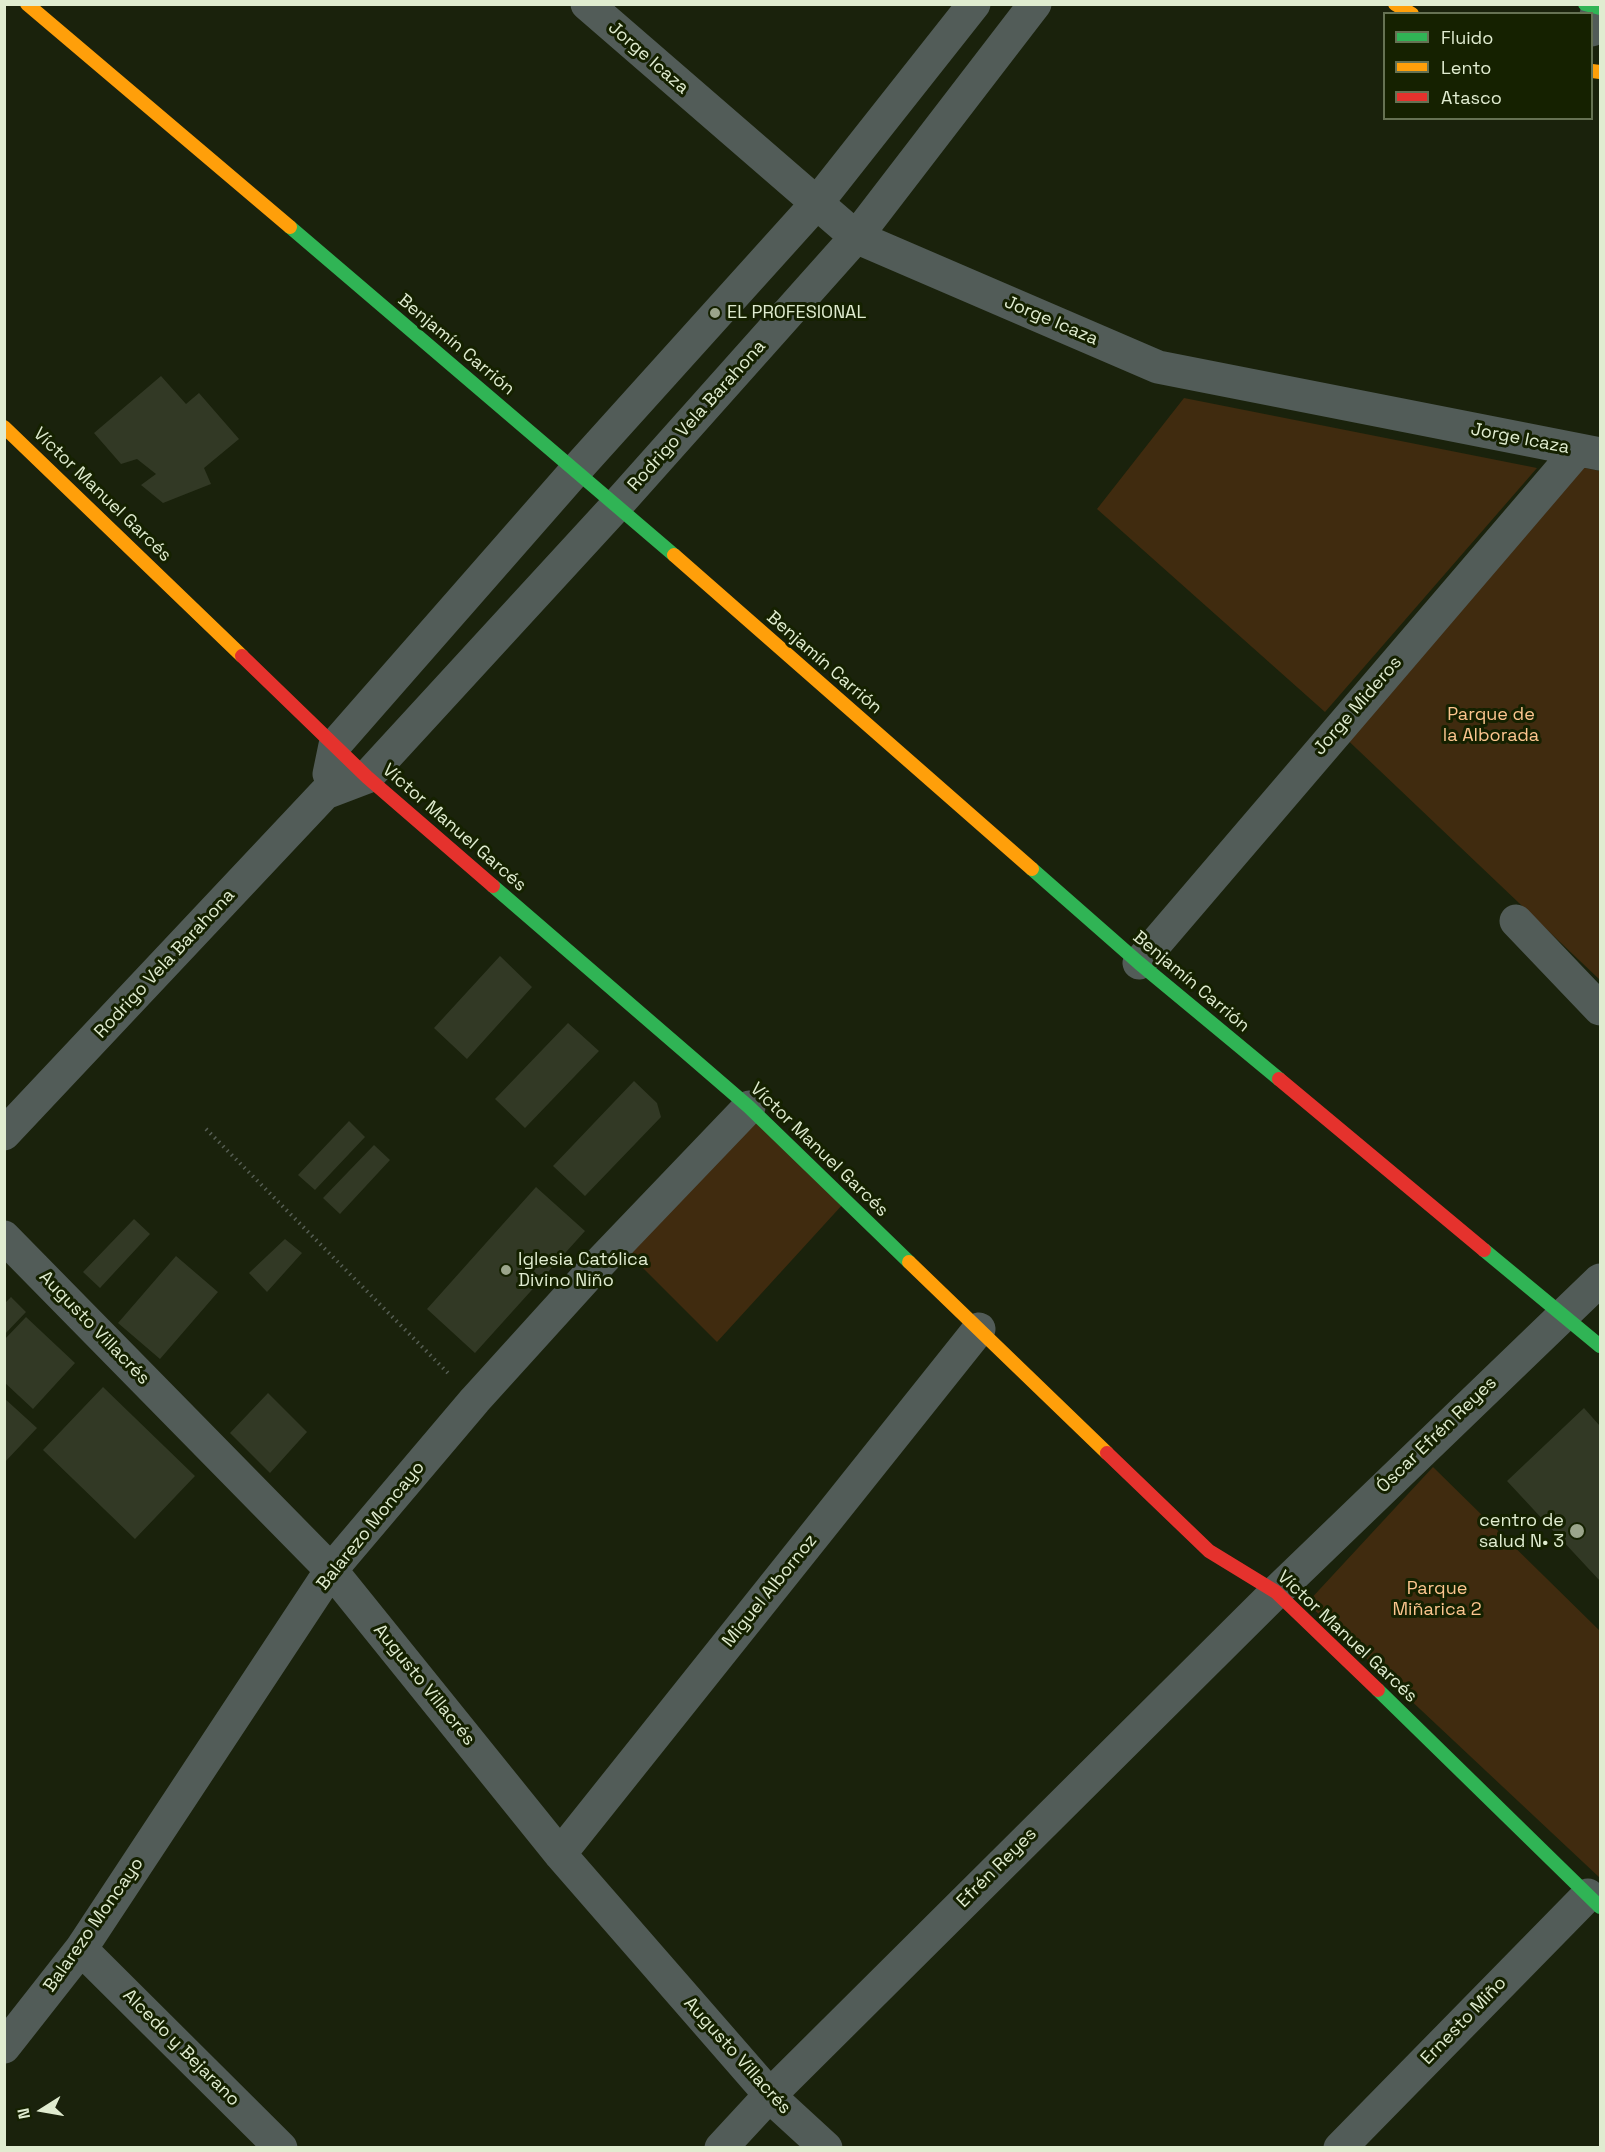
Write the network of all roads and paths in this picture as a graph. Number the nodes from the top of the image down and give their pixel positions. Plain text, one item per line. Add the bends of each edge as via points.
1 (27, 4) edge
2 (587, 4) edge
3 (974, 4) edge
4 (1035, 4) edge
5 (1395, 4) edge
6 (1409, 12) edge
7 (816, 204) junction
8 (856, 237) junction
9 (4, 427) edge
10 (1589, 452) edge
11 (576, 470) junction
12 (617, 505) junction
13 (335, 745) junction
14 (367, 777) junction
15 (325, 793) junction
16 (1516, 921) dead end
17 (1139, 963) junction
18 (1600, 1009) edge
19 (749, 1107) junction
20 (206, 1128) dead end
21 (4, 1134) edge
22 (4, 1238) edge
23 (1600, 1280) edge
24 (1565, 1316) junction
25 (979, 1329) junction
26 (1600, 1346) edge
27 (475, 1400) junction
28 (331, 1570) junction
29 (1275, 1592) junction
30 (560, 1854) junction
31 (1594, 1901) edge
32 (81, 1948) junction
33 (4, 2047) edge
34 (770, 2095) junction
35 (281, 2148) edge
36 (721, 2148) edge
37 (826, 2148) edge
38 (1340, 2148) edge

1 - 11 street, Benjamín Carrión
2 - 7 street, Jorge Icaza
3 - 7 street
4 - 8 street, Rodrigo Vela Barahona
5 - 6 street
7 - 8 street, Jorge Icaza
7 - 11 street
8 - 10 street, Jorge Icaza via 1158,367
8 - 12 street, Rodrigo Vela Barahona
9 - 13 street, Víctor Manuel Garcés
10 - 17 street, Jorge Mideros
11 - 12 street, Benjamín Carrión
11 - 13 street
12 - 14 street, Rodrigo Vela Barahona
12 - 17 street, Benjamín Carrión
13 - 14 street, Víctor Manuel Garcés
13 - 15 street
14 - 15 street, Rodrigo Vela Barahona
14 - 19 street, Víctor Manuel Garcés
15 - 21 street, Rodrigo Vela Barahona
16 - 18 street
17 - 24 street, Benjamín Carrión
19 - 25 street, Víctor Manuel Garcés
19 - 27 street, Balarezo Moncayo
20 - 27 path
22 - 28 street, Augusto Villacrés
23 - 24 street, Óscar Efrén Reyes
24 - 26 street, Benjamín Carrión
24 - 29 street, Óscar Efrén Reyes via 1528,1347
25 - 29 street, Víctor Manuel Garcés via 1209,1551
25 - 30 street, Miguel Albornoz
27 - 28 street, Balarezo Moncayo
28 - 30 street, Augusto Villacrés
28 - 32 street, Balarezo Moncayo
29 - 31 street, Víctor Manuel Garcés
29 - 34 street, Efrén Reyes
30 - 34 street, Augusto Villacrés
31 - 38 street, Ernesto Miño
32 - 33 street, Balarezo Moncayo
32 - 35 street, Alcedo y Bejarano
34 - 36 street, Efrén Reyes
34 - 37 street, Augusto Villacrés

